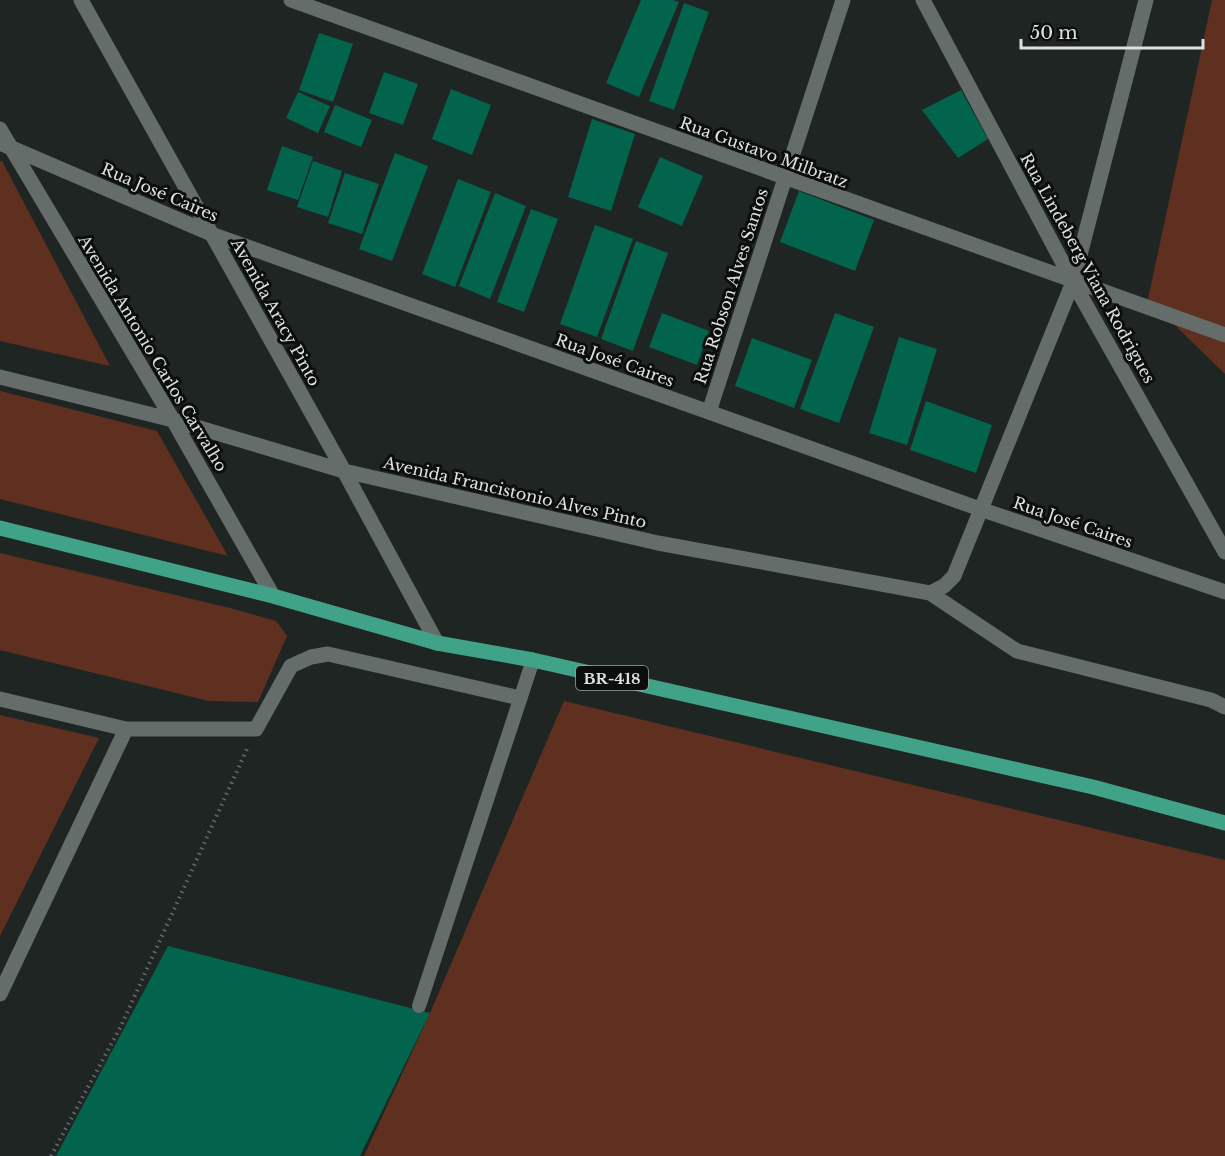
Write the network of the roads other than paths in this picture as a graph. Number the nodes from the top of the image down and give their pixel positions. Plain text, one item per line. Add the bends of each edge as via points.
1 (81, 0) edge
2 (291, 0) edge
3 (843, 0) edge
4 (923, 0) edge
5 (1146, 0) edge
6 (0, 129) edge
7 (5, 145) edge
8 (785, 179) junction
9 (214, 236) junction
10 (1073, 282) junction
11 (1225, 335) edge
12 (0, 377) edge
13 (709, 412) junction
14 (173, 420) junction
15 (344, 471) junction
16 (980, 509) junction
17 (0, 528) edge
18 (1225, 552) edge
19 (930, 592) junction
20 (1225, 592) edge
21 (273, 596) junction
22 (437, 643) junction
23 (533, 660) junction
24 (520, 698) junction
25 (0, 699) edge
26 (1225, 707) edge
27 (126, 729) junction
28 (1225, 823) edge
29 (0, 994) edge
30 (419, 1006) dead end

1 - 9 street, Avenida Aracy Pinto
2 - 8 street, Rua Gustavo Milbratz
3 - 8 street, Rua Robson Alves Santos
4 - 10 street, Rua Lindeberg Viana Rodrigues
5 - 10 street
6 - 7 street, Avenida Antonio Carlos Carvalho
7 - 9 street, Rua José Caires
7 - 14 street, Avenida Antonio Carlos Carvalho
8 - 10 street, Rua Gustavo Milbratz
8 - 13 street, Rua Robson Alves Santos
9 - 13 street, Rua José Caires
9 - 15 street, Avenida Aracy Pinto
10 - 11 street, Rua Gustavo Milbratz
10 - 16 street
10 - 18 street, Rua Lindeberg Viana Rodrigues
12 - 14 street, Avenida Francistonio Alves Pinto
13 - 16 street, Rua José Caires
14 - 15 street, Avenida Francistonio Alves Pinto
14 - 21 street, Avenida Antonio Carlos Carvalho
15 - 19 street, Avenida Francistonio Alves Pinto via 658,543
15 - 22 street, Avenida Aracy Pinto
16 - 19 street via 954,576
16 - 20 street, Rua José Caires
17 - 21 main road, BR-418
19 - 26 street via 1017,651 1211,700
21 - 22 main road, BR-418
22 - 23 main road, BR-418
23 - 24 lane
23 - 28 main road, BR-418 via 1093,787
24 - 27 street via 328,654 291,666 256,729
24 - 30 lane
25 - 27 street
27 - 29 street

